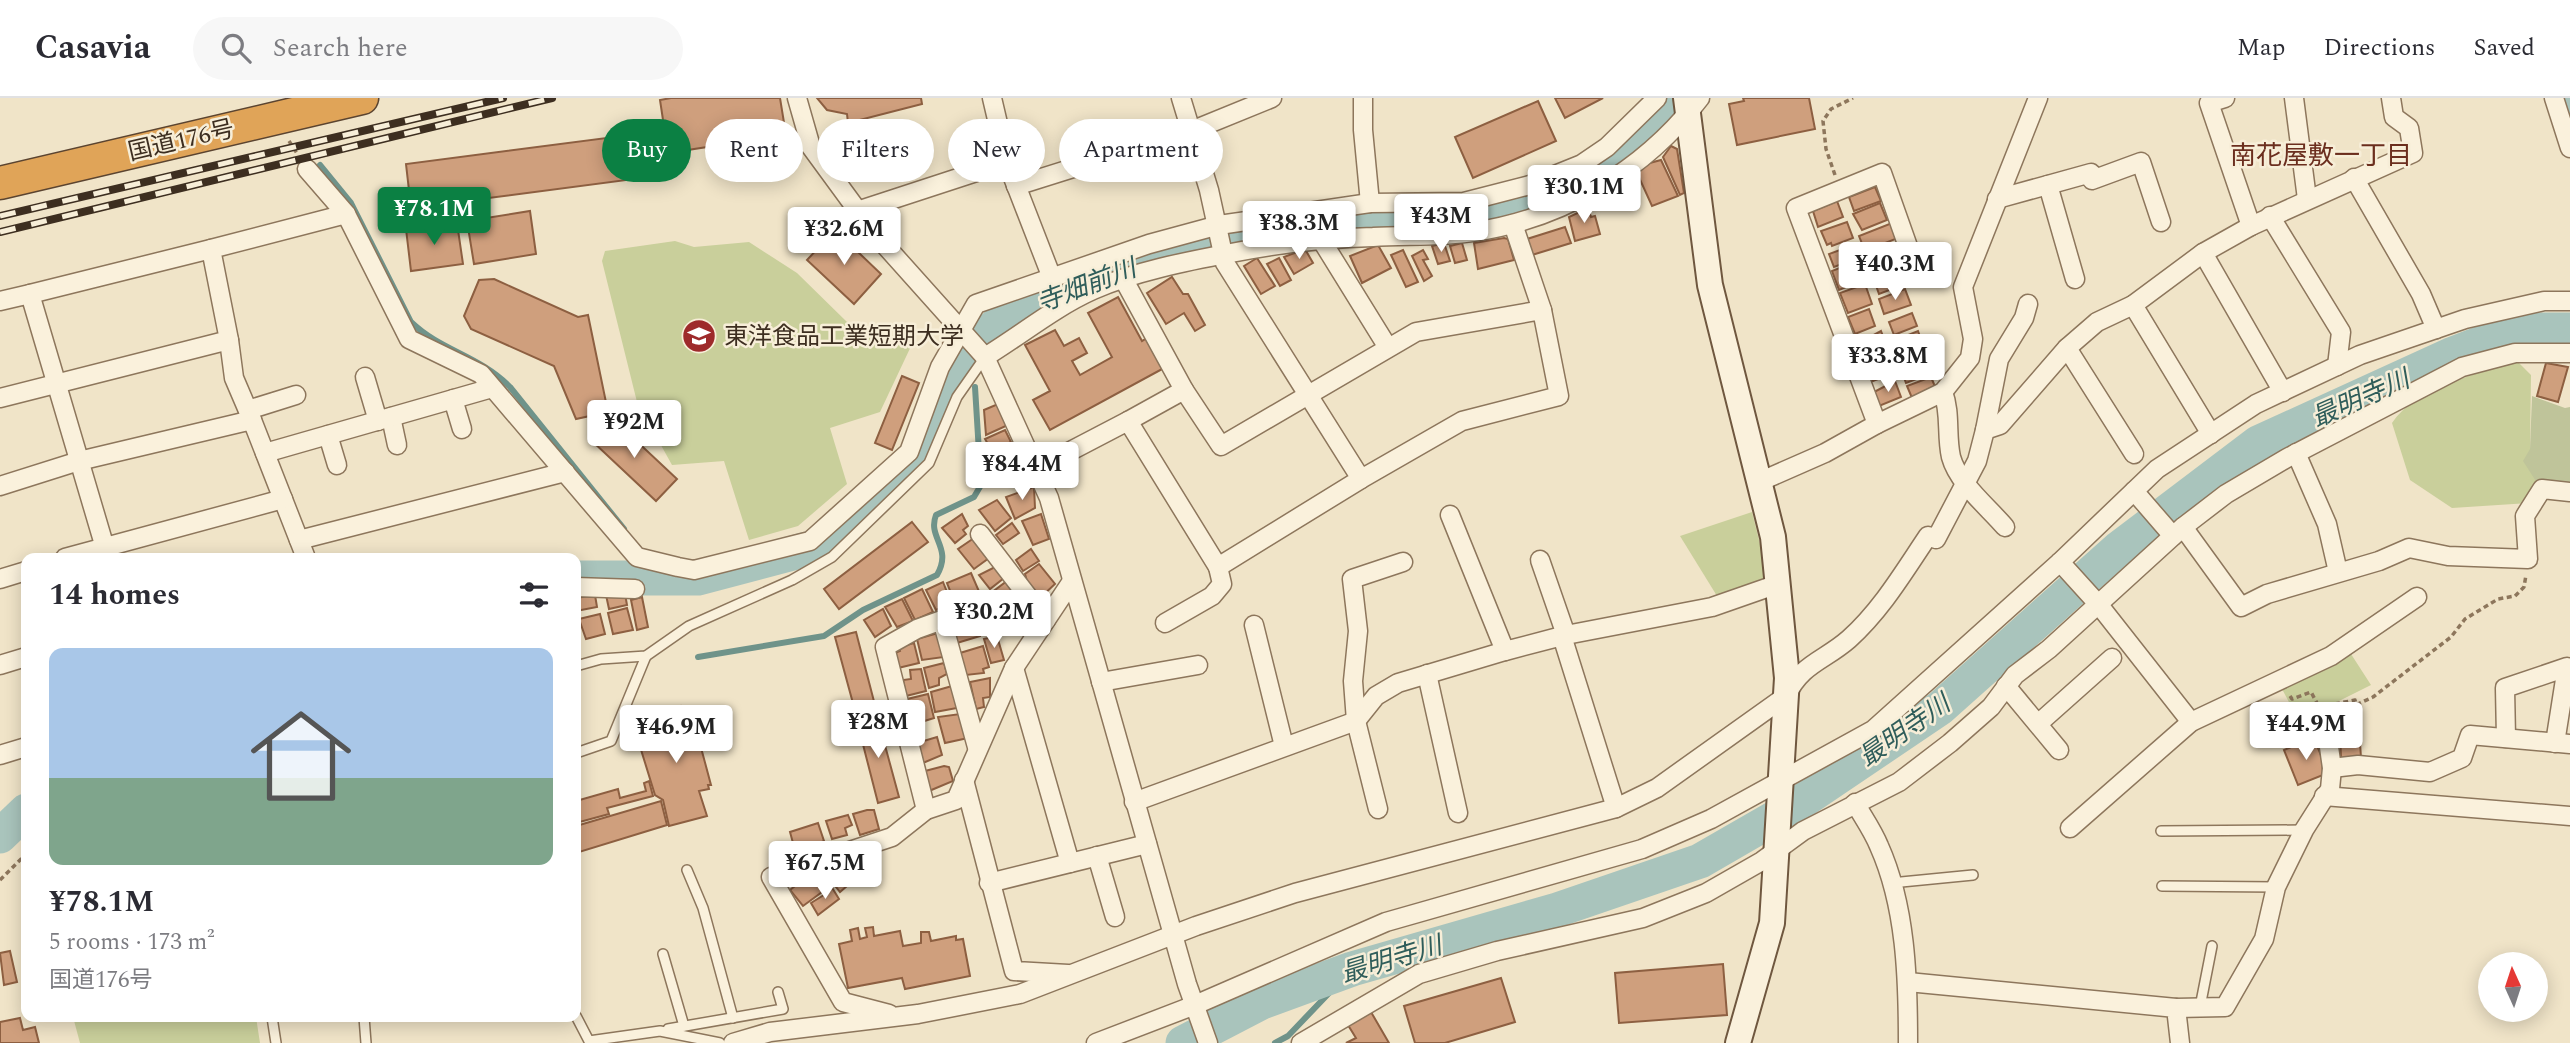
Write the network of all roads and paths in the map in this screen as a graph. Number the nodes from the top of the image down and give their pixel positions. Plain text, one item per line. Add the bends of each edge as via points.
1 (362, 98) edge
2 (797, 98) edge
3 (992, 98) edge
4 (1181, 98) edge
5 (1272, 98) edge
6 (1363, 98) edge
7 (1657, 98) edge
8 (1853, 98) edge
9 (2038, 98) edge
10 (2225, 98) edge
11 (2294, 98) edge
12 (2391, 98) edge
13 (2554, 98) edge
14 (1690, 103) edge
15 (276, 117) junction
16 (997, 119) edge
17 (1187, 119) edge
18 (1220, 119) edge
19 (2570, 148) edge
20 (307, 169) joint
21 (1059, 172) edge
22 (2354, 178) junction
23 (948, 181) edge
24 (1014, 182) edge
25 (1205, 182) edge
26 (0, 183) edge
27 (2048, 185) junction
28 (1016, 186) junction
29 (1840, 190) junction
30 (1997, 199) junction
31 (2307, 199) junction
32 (1370, 203) junction
33 (857, 211) junction
34 (346, 214) junction
35 (2270, 216) junction
36 (2161, 222) dead end
37 (1513, 224) junction
38 (1217, 226) junction
39 (2251, 226) junction
40 (1322, 241) junction
41 (211, 249) junction
42 (2203, 253) junction
43 (1223, 254) junction
44 (1912, 255) dead end
45 (1052, 278) junction
46 (2075, 279) dead end
47 (1124, 280) junction
48 (30, 294) junction
49 (0, 301) edge
50 (2570, 301) edge
51 (2028, 304) dead end
52 (2133, 305) junction
53 (1542, 310) junction
54 (2436, 328) junction
55 (229, 340) junction
56 (974, 345) junction
57 (1387, 346) junction
58 (2067, 348) junction
59 (2570, 353) edge
60 (2337, 366) junction
61 (365, 377) dead end
62 (56, 385) junction
63 (492, 388) junction
64 (1184, 390) junction
65 (1943, 392) junction
66 (2283, 392) junction
67 (1307, 394) junction
68 (296, 396) dead end
69 (0, 398) edge
70 (453, 400) junction
71 (250, 415) junction
72 (384, 419) junction
73 (1128, 421) junction
74 (1877, 424) junction
75 (462, 429) dead end
76 (1985, 430) junction
77 (2211, 434) junction
78 (328, 435) junction
79 (397, 445) dead end
80 (265, 453) junction
81 (2296, 453) junction
82 (2134, 454) dead end
83 (79, 461) junction
84 (337, 465) dead end
85 (1036, 469) junction
86 (565, 472) junction
87 (1361, 479) junction
88 (1964, 480) junction
89 (1759, 482) junction
90 (0, 486) edge
91 (2134, 491) junction
92 (2570, 492) edge
93 (283, 499) junction
94 (1450, 515) dead end
95 (2005, 527) dead end
96 (2178, 531) junction
97 (979, 534) dead end
98 (299, 540) junction
99 (106, 552) edge
100 (304, 553) edge
101 (2528, 559) junction
102 (1540, 560) dead end
103 (1403, 562) dead end
104 (2062, 563) junction
105 (1218, 567) junction
106 (2338, 572) junction
107 (21, 573) edge
108 (0, 579) edge
109 (1072, 581) junction
110 (1778, 584) junction
111 (581, 587) edge
112 (635, 589) dead end
113 (2417, 597) dead end
114 (2097, 603) junction
115 (962, 612) dead end
116 (942, 620) junction
117 (1046, 620) junction
118 (1165, 623) dead end
119 (1254, 625) dead end
120 (1564, 636) junction
121 (1505, 651) junction
122 (646, 656) junction
123 (2112, 658) dead end
124 (21, 659) edge
125 (1198, 664) dead end
126 (581, 665) edge
127 (0, 666) edge
128 (1014, 668) junction
129 (1427, 674) junction
130 (2282, 679) junction
131 (1101, 682) junction
132 (2006, 686) junction
133 (1786, 696) junction
134 (2322, 713) junction
135 (1356, 721) junction
136 (2191, 722) junction
137 (2039, 723) junction
138 (2506, 738) junction
139 (2563, 744) edge
140 (1284, 746) junction
141 (977, 747) junction
142 (21, 749) edge
143 (2059, 750) dead end
144 (581, 751) edge
145 (0, 755) edge
146 (2332, 768) junction
147 (964, 780) junction
148 (1781, 786) junction
149 (2324, 796) junction
150 (1134, 802) junction
151 (1855, 803) junction
152 (1616, 808) junction
153 (1378, 809) dead end
154 (926, 810) junction
155 (1458, 813) dead end
156 (2570, 816) edge
157 (2070, 828) dead end
158 (2304, 830) junction
159 (2161, 831) dead end
160 (1147, 844) junction
161 (1778, 846) junction
162 (1097, 856) junction
163 (21, 859) edge
164 (1070, 863) junction
165 (687, 870) dead end
166 (1973, 875) dead end
167 (0, 880) edge
168 (989, 883) junction
169 (1891, 883) junction
170 (2162, 887) dead end
171 (2276, 887) junction
172 (1115, 917) dead end
173 (1173, 935) junction
174 (2212, 946) dead end
175 (663, 954) dead end
176 (1079, 974) junction
177 (1908, 982) junction
178 (778, 992) dead end
179 (2200, 1007) junction
180 (2176, 1008) junction
181 (1196, 1009) junction
182 (898, 1017) junction
183 (733, 1018) junction
184 (273, 1022) edge
185 (364, 1022) edge
186 (579, 1022) edge
187 (684, 1026) junction
188 (660, 1031) junction
189 (276, 1043) edge
190 (366, 1043) edge
191 (720, 1043) edge
192 (733, 1043) edge
193 (1096, 1043) edge
194 (1208, 1043) edge
195 (1301, 1043) edge
196 (1738, 1043) edge
197 (1908, 1043) edge
198 (2180, 1043) edge

1 - 15 highway, 国道176号
2 - 33 street via 811,147
3 - 16 street
4 - 17 street
5 - 18 street
6 - 32 street
7 - 32 street via 1607,147 1582,164 1530,186 1464,202
8 - 29 path via 1831,109 1823,121 1826,149
9 - 30 street
10 - 39 street via 2209,103
11 - 31 street
12 - 22 street via 2394,117 2409,128 2413,153
13 - 19 street
14 - 37 street via 1648,153 1606,184 1578,200
14 - 89 street via 1710,285
15 - 20 path
15 - 26 highway, 国道176号
20 - 34 street
21 - 28 street
22 - 31 street
22 - 54 street
23 - 33 street
24 - 28 street
25 - 38 street
27 - 30 street
27 - 36 street via 2091,173 2092,180 2141,162
27 - 46 street
28 - 45 street
29 - 44 street via 1882,173
29 - 74 street via 1796,208
30 - 65 street via 1963,287 1973,339 1970,358
31 - 35 street
32 - 38 street
33 - 56 street
34 - 41 street
34 - 63 street via 409,339 481,374
35 - 39 street
35 - 60 street via 2341,332
37 - 40 street via 1472,233
37 - 53 street
38 - 43 street
38 - 45 street
39 - 42 street
40 - 43 street
40 - 57 street
41 - 48 street
41 - 55 street
42 - 52 street
42 - 66 street
43 - 47 street
43 - 67 street
45 - 56 street via 976,304
47 - 56 street
47 - 64 street
48 - 49 street
48 - 62 street
50 - 54 street via 2544,301
51 - 76 street via 2000,359
52 - 58 street via 2097,322
52 - 77 street
53 - 57 street via 1416,332
53 - 87 street via 1559,396 1462,421
54 - 60 street
55 - 62 street
55 - 71 street via 234,378
56 - 85 street
56 - 86 street via 940,367 909,452 810,541 694,570 637,557
56 - 122 lane via 929,463 832,557 689,626
57 - 67 street
58 - 76 street via 2000,425
58 - 82 street
59 - 81 street via 2515,353 2462,368
60 - 66 street
61 - 72 street
62 - 69 street
62 - 83 street
63 - 70 street
63 - 86 street
64 - 67 street via 1221,446
64 - 73 street
65 - 74 street
65 - 88 street via 1951,458
66 - 77 street
67 - 87 street
68 - 71 street
70 - 72 street
70 - 75 street
71 - 80 street
71 - 83 street
72 - 78 street
72 - 79 street
73 - 85 street
73 - 105 street
74 - 89 street
76 - 88 street via 1977,461
77 - 91 street via 2157,469
78 - 80 street
78 - 84 street
80 - 93 street
81 - 96 street via 2226,494
81 - 106 street via 2327,523
83 - 90 street
83 - 99 street
85 - 109 street via 1049,498
86 - 98 street
87 - 105 street
88 - 95 street
88 - 133 street via 1936,539 1928,536 1882,605 1847,641 1795,678
89 - 110 street via 1773,537
91 - 96 street
91 - 104 street
92 - 101 street via 2543,489 2525,516
93 - 98 street
93 - 99 street
94 - 121 street via 1450,536
96 - 106 street via 2241,607
96 - 114 street
97 - 117 street
98 - 100 street
101 - 106 street via 2448,556 2409,548
101 - 134 path via 2524,587 2515,596 2498,599 2465,619 2451,637 2373,697
102 - 120 street
103 - 135 street via 1352,579 1358,631 1353,681
104 - 114 street
104 - 148 street via 1873,730
105 - 118 street via 1222,584 1212,596
107 - 108 street
109 - 117 street
109 - 131 street
110 - 120 street via 1712,607
110 - 133 street
111 - 112 street
113 - 130 street via 2331,656
114 - 132 street
114 - 136 street
115 - 116 street
116 - 141 street
116 - 154 street via 885,647
117 - 128 street
119 - 140 street
120 - 121 street
120 - 152 street
121 - 129 street
122 - 126 lane
122 - 144 lane via 611,741
123 - 137 street
124 - 127 street
125 - 131 street
128 - 141 street
128 - 164 street
129 - 135 street via 1376,696
129 - 155 street
130 - 134 path via 2292,699 2311,692
130 - 136 street
131 - 150 street
132 - 137 street
132 - 151 street via 1991,707 1950,743 1899,782
133 - 148 street
133 - 152 street via 1657,788
134 - 146 street
135 - 140 street
135 - 153 street
136 - 157 street
137 - 143 street
138 - 139 street
138 - 139 street via 2505,688 2567,667
138 - 146 street via 2470,735 2462,758 2430,772 2358,765
140 - 150 street
141 - 147 street
142 - 145 street
146 - 149 street via 2330,789
147 - 154 street via 956,800
147 - 168 street
148 - 161 street
148 - 181 street via 1642,849 1386,922
149 - 156 street
149 - 158 street
150 - 160 street
151 - 161 street
151 - 169 street via 1879,846
152 - 173 street via 1295,893
154 - 182 street via 892,837 771,877 843,1002
158 - 159 lane
158 - 171 street
160 - 162 street
160 - 173 street
161 - 195 street via 1706,893 1643,918 1419,974
161 - 196 street via 1772,923
162 - 164 street
162 - 172 street
163 - 167 path
164 - 168 street
165 - 183 lane via 703,908
166 - 169 lane
168 - 176 street via 1014,971
169 - 177 street
170 - 171 lane
171 - 179 street via 2264,939 2225,1007
173 - 176 street
173 - 181 street
174 - 179 lane
175 - 187 lane
176 - 182 street via 1020,994
177 - 180 street
177 - 197 street
178 - 183 lane via 783,1009
179 - 180 street
180 - 198 street
181 - 193 street
181 - 194 street
182 - 192 street via 770,1032
183 - 187 lane
184 - 189 lane
185 - 190 lane
186 - 188 lane via 589,1041
187 - 188 lane
188 - 191 lane

